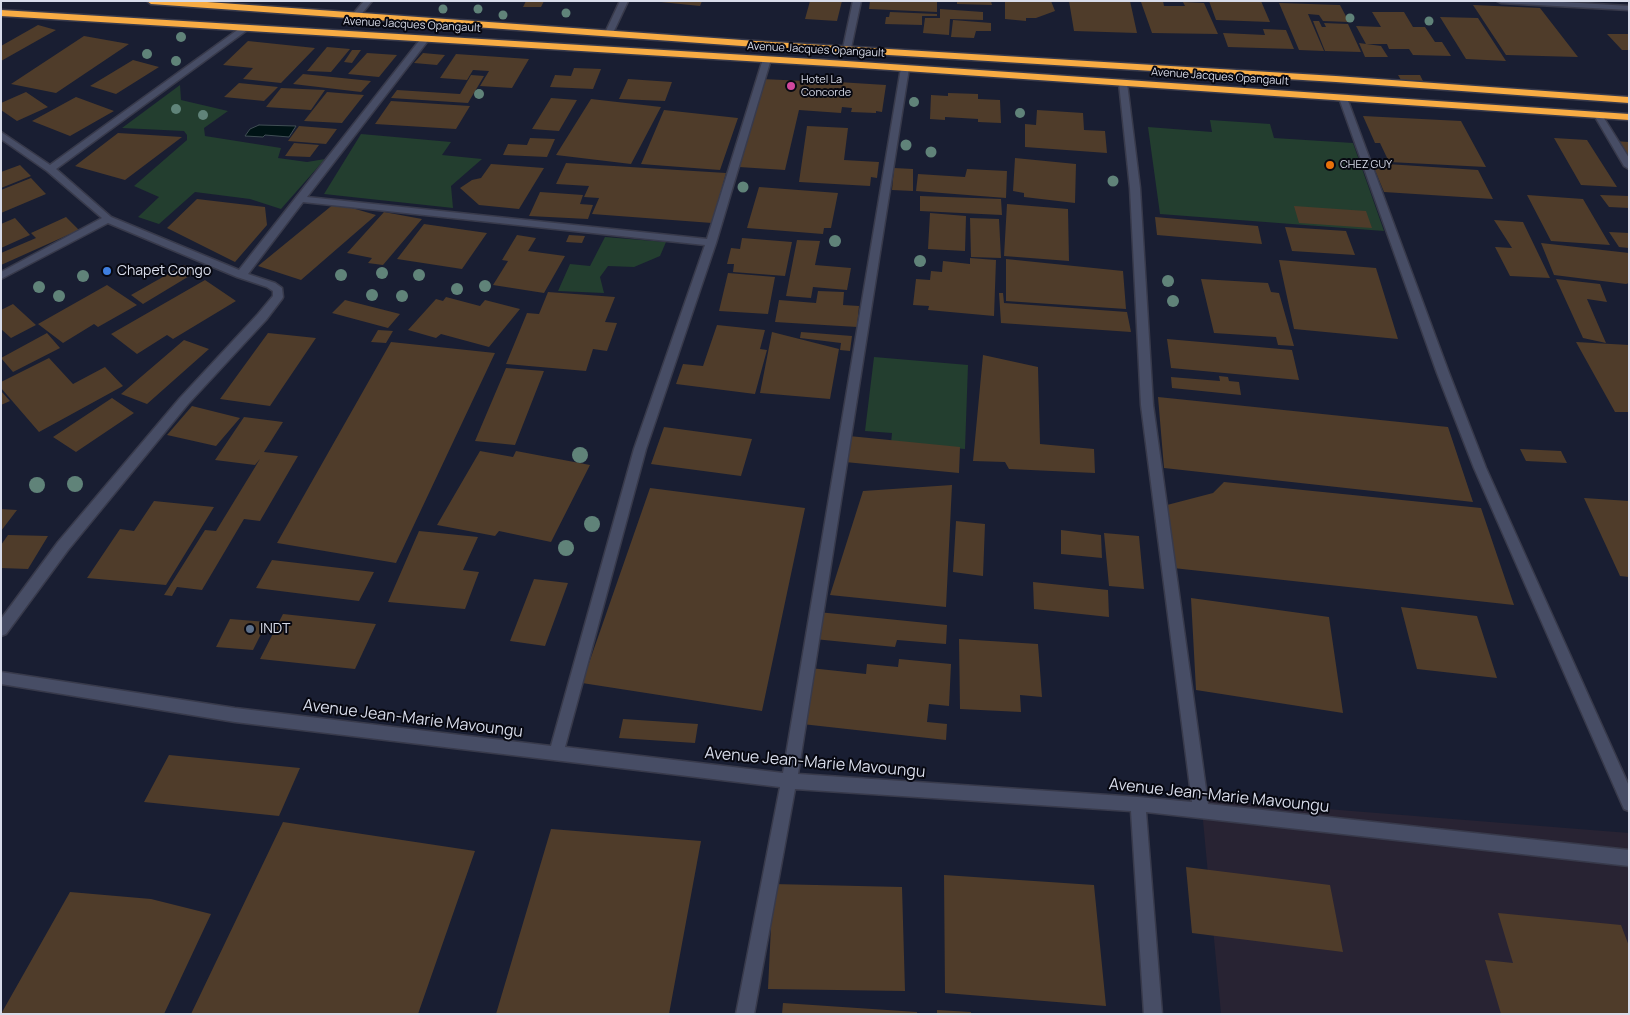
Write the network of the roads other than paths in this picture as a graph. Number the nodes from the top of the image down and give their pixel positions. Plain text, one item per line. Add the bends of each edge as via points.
1 (151, 1) edge
2 (368, 1) edge
3 (624, 1) edge
4 (857, 1) edge
5 (1501, 1) edge
6 (1629, 8) edge
7 (1, 13) edge
8 (356, 15) junction
9 (246, 28) junction
10 (609, 33) junction
11 (426, 38) junction
12 (847, 48) junction
13 (767, 59) junction
14 (905, 68) junction
15 (1123, 82) junction
16 (1343, 98) junction
17 (1629, 100) edge
18 (1598, 115) junction
19 (1629, 117) edge
20 (1, 135) edge
21 (1629, 166) edge
22 (50, 169) junction
23 (299, 199) junction
24 (108, 219) junction
25 (711, 243) junction
26 (1, 276) edge
27 (241, 276) junction
28 (1, 630) edge
29 (1, 678) edge
30 (556, 754) junction
31 (789, 781) junction
32 (1138, 804) junction
33 (1629, 804) edge
34 (1201, 811) junction
35 (1629, 858) edge
36 (746, 1014) edge
37 (1153, 1014) edge

1 - 8 highway, Avenue Jacques Opangault
2 - 8 street
3 - 10 street
4 - 12 street
5 - 6 street
7 - 9 highway, Avenue Jacques Opangault
8 - 10 highway, Avenue Jacques Opangault
9 - 11 highway, Avenue Jacques Opangault
9 - 22 street
10 - 12 highway, Avenue Jacques Opangault
11 - 13 highway, Avenue Jacques Opangault
11 - 23 street
12 - 17 highway, Avenue Jacques Opangault
13 - 14 highway, Avenue Jacques Opangault
13 - 25 street
14 - 15 highway, Avenue Jacques Opangault
14 - 31 street
15 - 16 highway, Avenue Jacques Opangault
15 - 34 street via 1135,188 1147,405
16 - 18 highway, Avenue Jacques Opangault
16 - 33 street via 1480,468
18 - 19 highway, Avenue Jacques Opangault
18 - 21 street
20 - 22 street
22 - 24 street
23 - 25 street
23 - 27 street
24 - 26 street
24 - 27 street
25 - 30 street via 640,449
27 - 28 street via 271,285 278,290 278,297 152,439 64,546
29 - 30 street, Avenue Jean-Marie Mavoungu via 235,715
30 - 31 street, Avenue Jean-Marie Mavoungu
31 - 32 street, Avenue Jean-Marie Mavoungu
31 - 36 street
32 - 34 street, Avenue Jean-Marie Mavoungu
32 - 37 street
34 - 35 street, Avenue Jean-Marie Mavoungu

